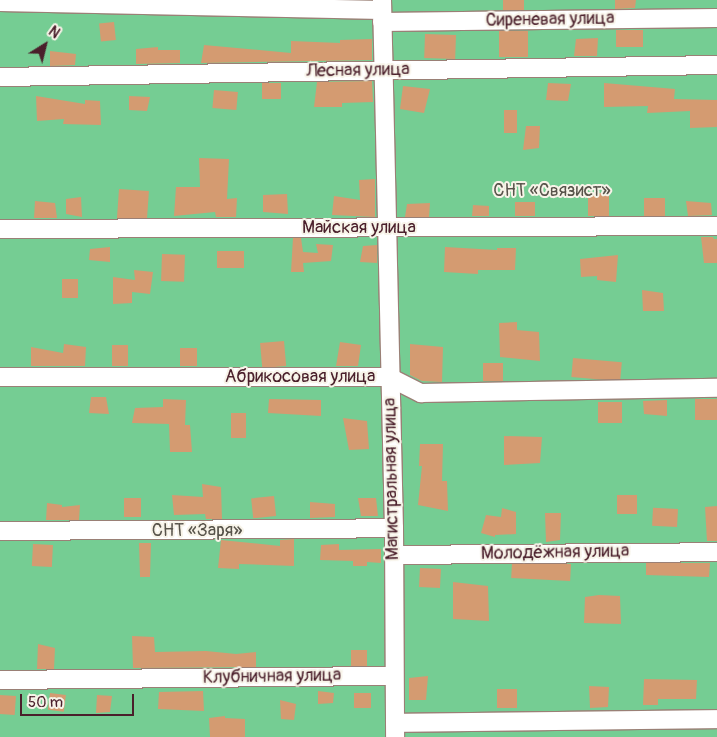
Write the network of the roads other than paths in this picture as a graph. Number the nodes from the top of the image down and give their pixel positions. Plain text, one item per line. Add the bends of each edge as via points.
1 (0, 2) edge
2 (382, 10) edge
3 (717, 18) edge
4 (717, 65) edge
5 (385, 70) junction
6 (0, 77) edge
7 (717, 226) edge
8 (0, 229) edge
9 (387, 229) junction
10 (0, 377) edge
11 (389, 377) junction
12 (717, 388) edge
13 (394, 528) junction
14 (0, 532) edge
15 (717, 552) edge
16 (394, 555) junction
17 (394, 676) junction
18 (0, 680) edge
19 (717, 719) edge
20 (395, 730) edge

1 - 2 street, Сиреневая улица
2 - 3 street, Сиреневая улица
2 - 5 street, Магистральная улица
4 - 5 street, Лесная улица
5 - 6 street, Лесная улица
5 - 9 street, Магистральная улица
7 - 9 street, Майская улица
8 - 9 street, Майская улица
9 - 11 street, Магистральная улица
10 - 11 street, Абрикосовая улица
11 - 12 street, Абрикосовая улица via 421,393
11 - 13 street, Магистральная улица
13 - 14 street
13 - 16 street, Магистральная улица
15 - 16 street, Молодёжная улица
16 - 17 street, Магистральная улица
17 - 18 street, Клубничная улица
17 - 20 street, Магистральная улица
19 - 20 street

